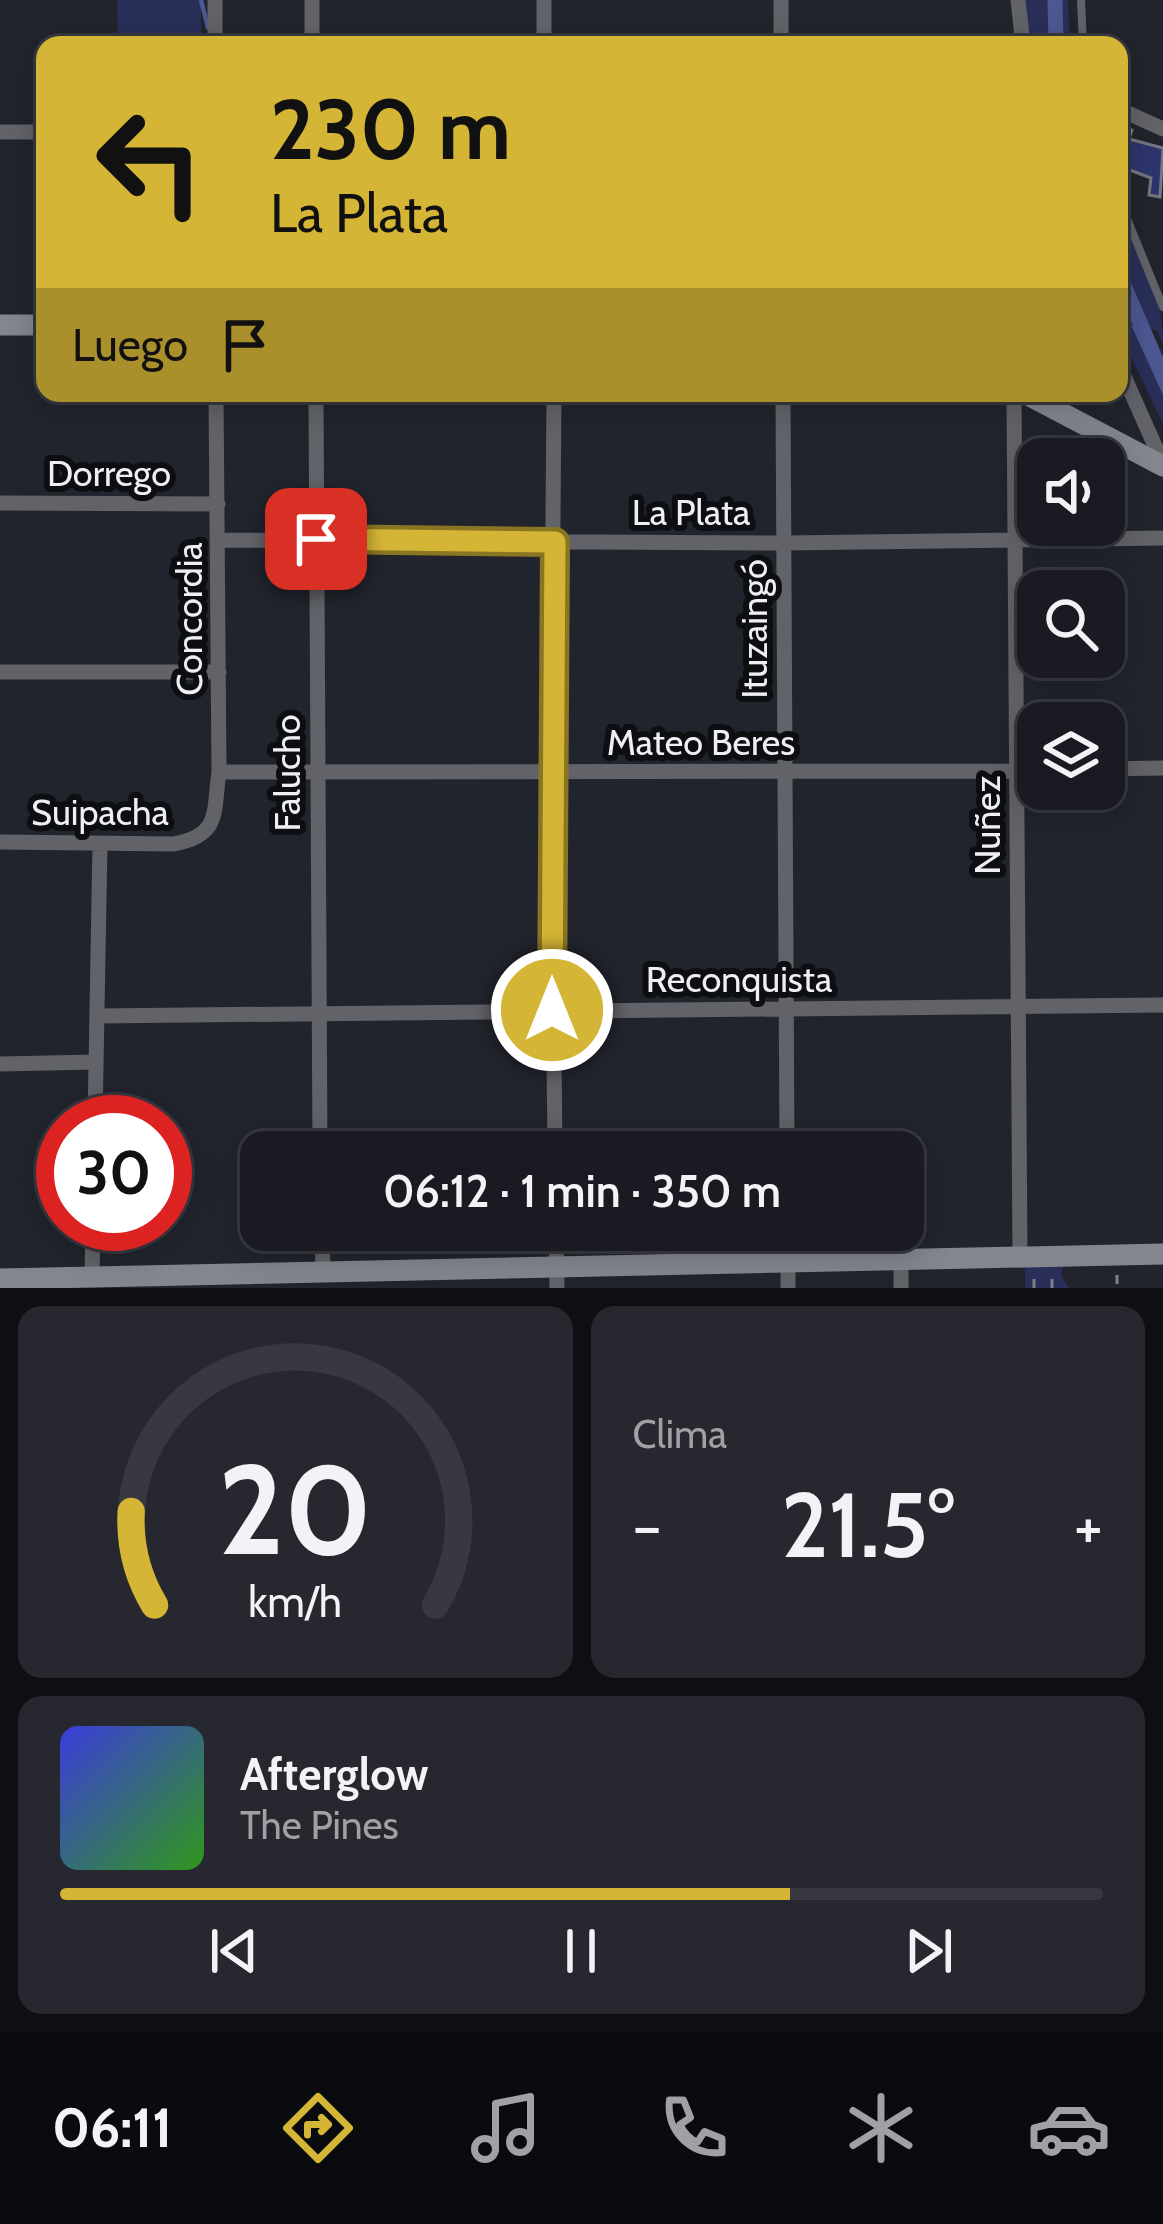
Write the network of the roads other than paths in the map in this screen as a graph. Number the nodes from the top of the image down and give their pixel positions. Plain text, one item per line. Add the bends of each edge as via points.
1 (215, 0) edge
2 (312, 0) edge
3 (544, 0) edge
4 (781, 0) edge
5 (1018, 0) edge
6 (1081, 0) edge
7 (215, 36) edge
8 (312, 36) edge
9 (544, 36) edge
10 (781, 36) edge
11 (1022, 36) edge
12 (1083, 36) edge
13 (1128, 113) edge
14 (1163, 129) edge
15 (0, 132) edge
16 (36, 132) edge
17 (1128, 221) edge
18 (1163, 307) edge
19 (0, 325) edge
20 (36, 326) edge
21 (1128, 385) edge
22 (217, 402) edge
23 (316, 402) edge
24 (554, 402) edge
25 (783, 402) edge
26 (1014, 402) edge
27 (1041, 402) edge
28 (1163, 465) edge
29 (0, 503) edge
30 (218, 504) junction
31 (1163, 538) edge
32 (316, 539) junction
33 (1016, 539) junction
34 (218, 540) junction
35 (555, 542) junction
36 (784, 543) junction
37 (0, 672) edge
38 (219, 672) junction
39 (1163, 768) edge
40 (1125, 769) edge
41 (551, 771) junction
42 (1017, 771) joint
43 (219, 772) junction
44 (316, 772) junction
45 (785, 773) junction
46 (1017, 810) edge
47 (200, 839) joint
48 (0, 842) edge
49 (100, 843) junction
50 (1163, 1005) edge
51 (1018, 1008) junction
52 (552, 1010) junction
53 (787, 1010) junction
54 (318, 1015) junction
55 (98, 1016) junction
56 (96, 1062) junction
57 (0, 1064) edge
58 (95, 1095) edge
59 (320, 1131) edge
60 (555, 1131) edge
61 (787, 1131) edge
62 (92, 1251) edge
63 (322, 1251) edge
64 (788, 1251) edge
65 (1163, 1254) edge
66 (1021, 1256) junction
67 (901, 1260) junction
68 (788, 1264) junction
69 (322, 1270) junction
70 (92, 1276) junction
71 (557, 1278) edge
72 (0, 1279) edge
73 (193, 1281) edge
74 (788, 1288) edge
75 (901, 1288) edge

1 - 7 street
2 - 8 street
3 - 9 street
4 - 10 street
5 - 11 street
6 - 12 lane
13 - 14 street
15 - 16 street
17 - 18 lane
19 - 20 main road
21 - 28 street
22 - 30 street, Concordia
23 - 32 street, Falucho
24 - 35 street
25 - 36 street, Ituzaingó
26 - 33 street, Nuñez
27 - 28 main road
29 - 30 street, Dorrego
30 - 34 street, Concordia
31 - 33 street, La Plata
32 - 34 street, La Plata
32 - 35 street, La Plata
32 - 44 street, Falucho
33 - 36 street, La Plata
33 - 42 street, Nuñez
34 - 38 street, Concordia
35 - 36 street, La Plata
35 - 41 street
36 - 45 street, Ituzaingó
37 - 38 street
38 - 43 street, Concordia
39 - 40 street
41 - 44 street, Mateo Beres
41 - 45 street, Mateo Beres
41 - 52 street
42 - 45 street, Mateo Beres
43 - 44 street, Mateo Beres
43 - 47 street, Concordia via 212,826
44 - 54 street, Falucho
45 - 53 street, Ituzaingó
46 - 51 street, Nuñez
47 - 49 street, Suipacha
48 - 49 street, Suipacha
49 - 55 street
50 - 51 street, Reconquista
51 - 53 street, Reconquista
51 - 66 street, Nuñez
52 - 53 street, Reconquista
52 - 54 street, Reconquista
52 - 60 street
53 - 61 street, Ituzaingó
54 - 55 street, Reconquista
54 - 59 street, Falucho
55 - 56 street
56 - 57 street
56 - 58 street
62 - 70 street
63 - 69 street
64 - 68 street
65 - 66 main road
66 - 67 main road
67 - 68 main road
67 - 75 street
68 - 71 main road
68 - 74 street
69 - 71 main road
69 - 73 main road
70 - 72 main road
70 - 73 main road

